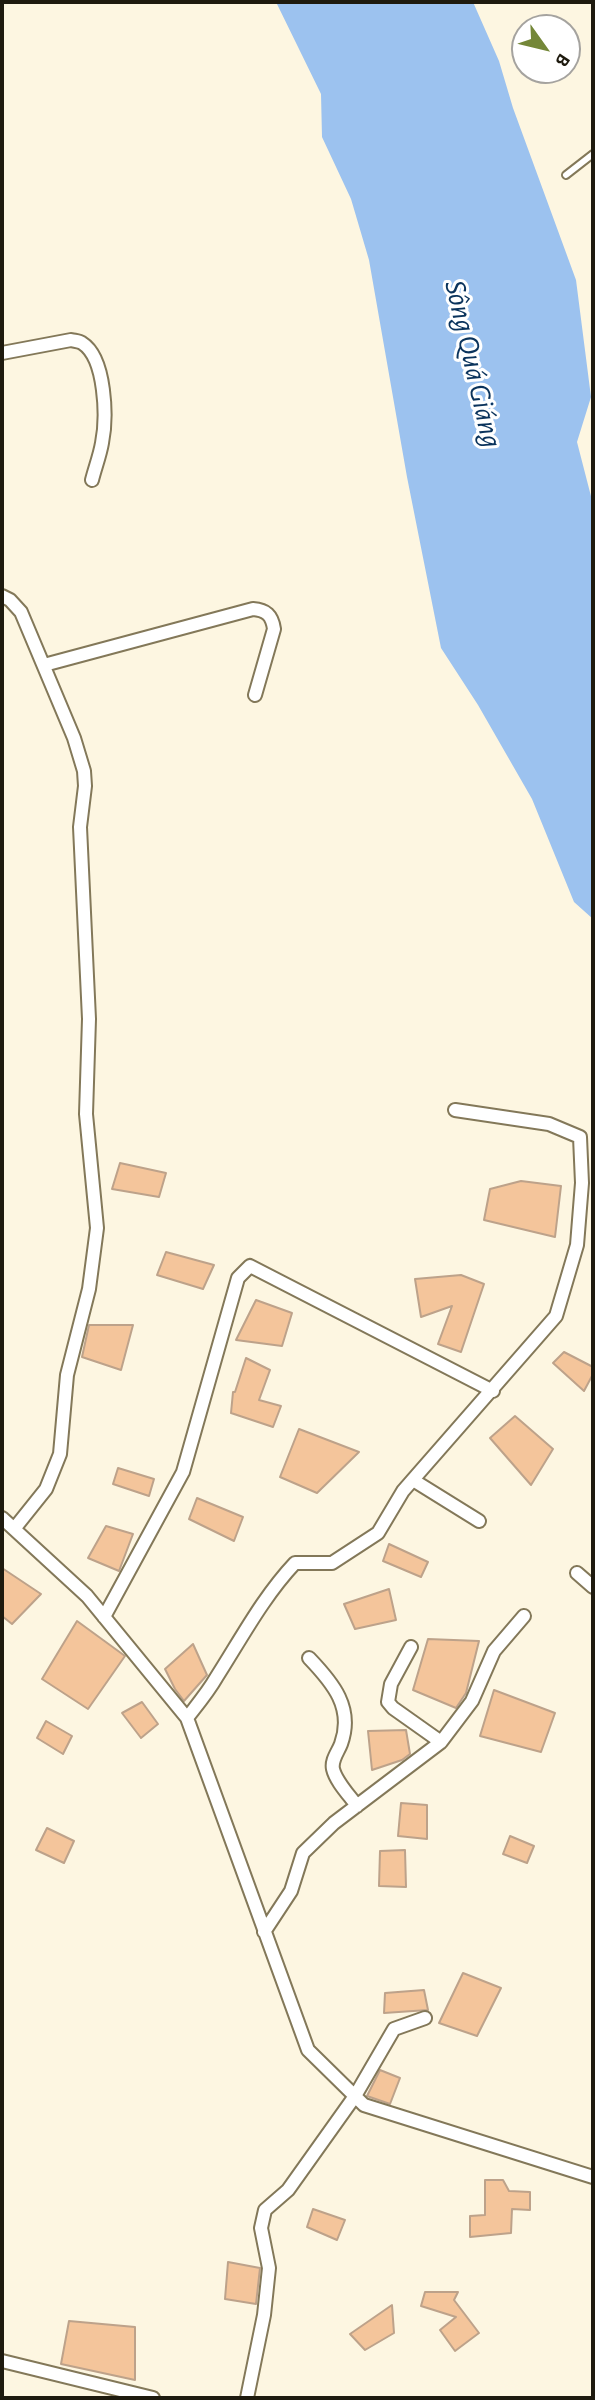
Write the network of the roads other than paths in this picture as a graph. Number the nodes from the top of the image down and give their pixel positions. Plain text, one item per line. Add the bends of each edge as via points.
1 (593, 154) edge
2 (566, 175) dead end
3 (2, 353) edge
4 (92, 480) dead end
5 (2, 596) edge
6 (44, 665) junction
7 (255, 695) dead end
8 (455, 1110) dead end
9 (493, 1391) junction
10 (413, 1480) junction
11 (2, 1518) edge
12 (479, 1521) dead end
13 (14, 1529) junction
14 (577, 1573) dead end
15 (593, 1587) edge
16 (524, 1616) dead end
17 (104, 1617) junction
18 (411, 1647) dead end
19 (309, 1658) dead end
20 (187, 1718) junction
21 (441, 1742) junction
22 (357, 1806) junction
23 (264, 1932) junction
24 (425, 2018) dead end
25 (355, 2096) junction
26 (593, 2177) edge
27 (2, 2361) edge
28 (153, 2398) edge
29 (247, 2398) edge

1 - 2 lane
3 - 4 street via 71,340 90,352 103,389 105,421
5 - 6 street via 21,612
6 - 7 street via 261,610 268,613 274,629
6 - 13 street via 85,771 80,827 89,1019 86,1114 97,1228 89,1289 67,1375 60,1454 46,1489
8 - 9 street via 550,1124 580,1137 577,1245 556,1316
9 - 10 street
9 - 17 street via 250,1266 238,1278 183,1472
10 - 12 street
10 - 20 street via 378,1533 332,1563 295,1563
11 - 13 street
13 - 17 street
14 - 15 street
16 - 21 street via 494,1651 471,1701
17 - 20 street
18 - 21 street via 391,1684 388,1702
19 - 22 street via 345,1711 332,1766
20 - 23 street
21 - 22 street
22 - 23 street via 303,1853 291,1891
23 - 25 street via 308,2050
24 - 25 street via 394,2029
25 - 26 street via 364,2105
25 - 29 street via 288,2190 265,2210 261,2228 269,2268
27 - 28 street

